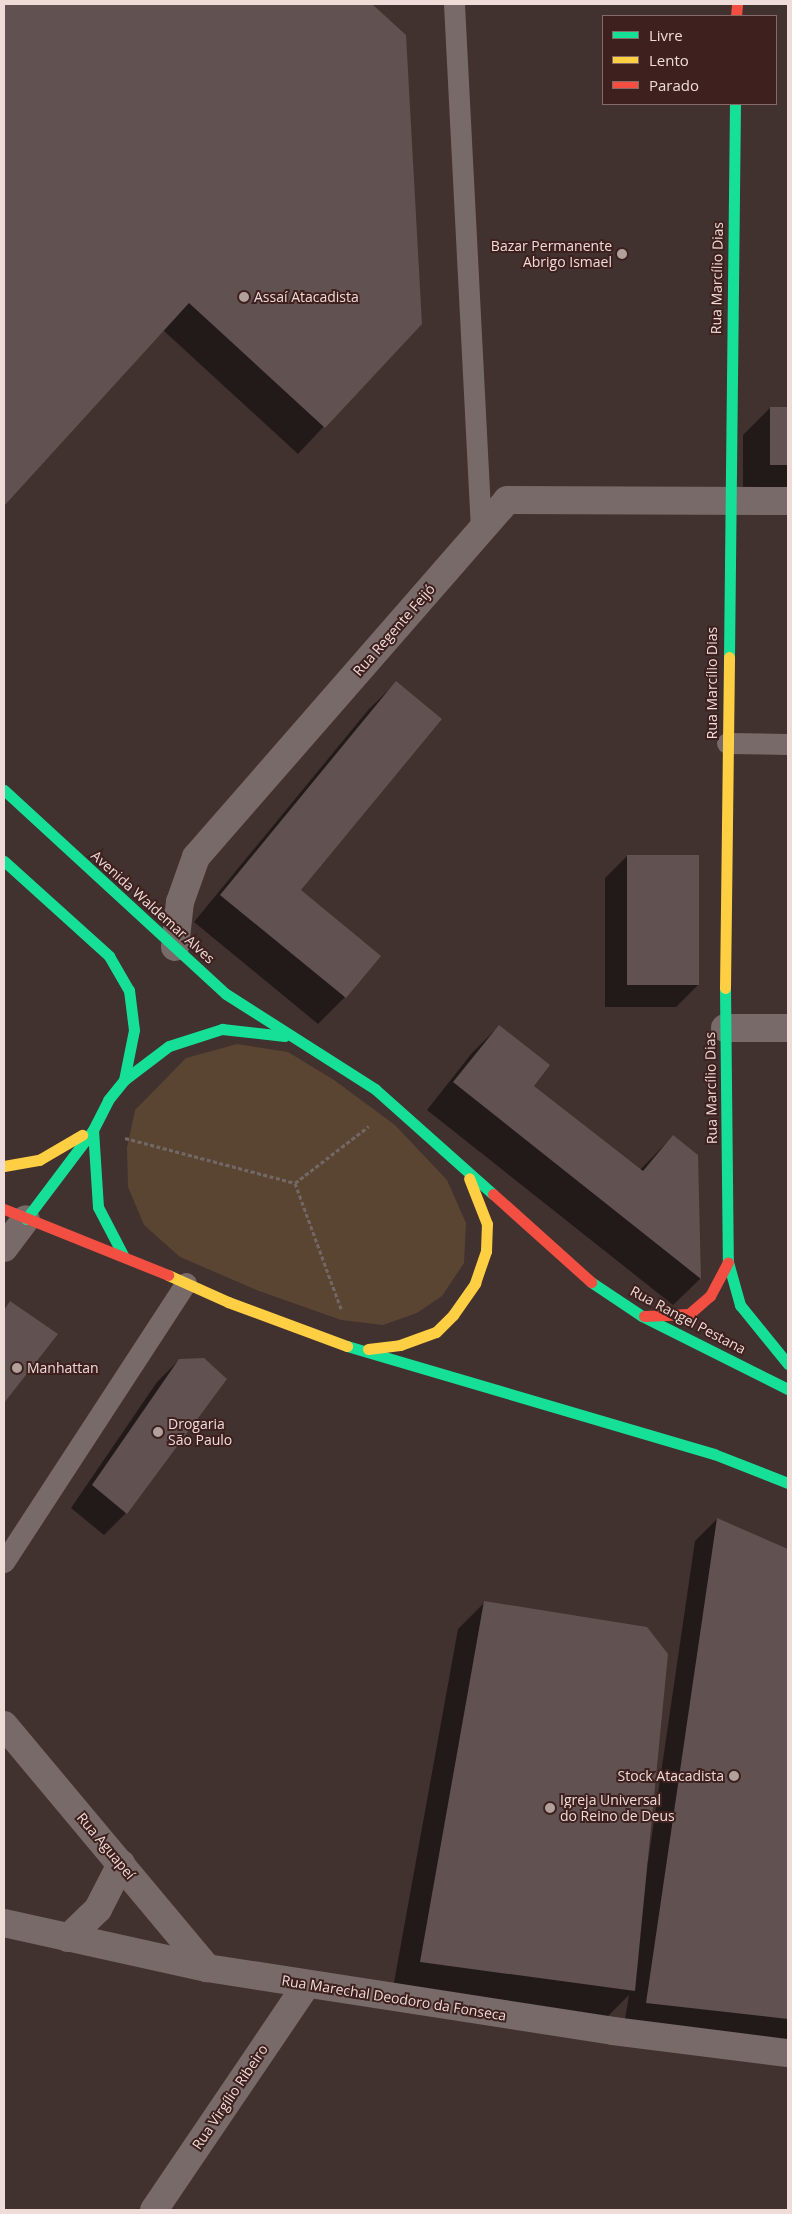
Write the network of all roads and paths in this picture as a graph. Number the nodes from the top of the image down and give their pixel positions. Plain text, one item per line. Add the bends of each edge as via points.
1 (454, 4) edge
2 (735, 105) edge
3 (728, 500) junction
4 (788, 500) edge
5 (481, 530) junction
6 (727, 743) junction
7 (788, 744) edge
8 (4, 790) edge
9 (4, 861) edge
10 (175, 947) junction
11 (725, 1028) junction
12 (788, 1028) edge
13 (289, 1036) junction
14 (124, 1080) junction
15 (395, 1106) junction
16 (92, 1130) junction
17 (4, 1166) edge
18 (466, 1170) junction
19 (295, 1183) junction
20 (15, 1214) edge
21 (4, 1248) edge
22 (123, 1255) junction
23 (728, 1262) junction
24 (186, 1283) junction
25 (642, 1316) junction
26 (356, 1350) junction
27 (788, 1364) edge
28 (788, 1390) edge
29 (788, 1483) edge
30 (4, 1562) edge
31 (4, 1726) edge
32 (121, 1864) junction
33 (4, 1924) edge
34 (68, 1938) junction
35 (207, 1968) junction
36 (306, 1984) junction
37 (788, 2053) edge
38 (173, 2183) junction
39 (154, 2210) edge
40 (180, 2210) edge

1 - 5 lane
2 - 3 main road, Rua Marcílio Dias
3 - 4 street, Rua Regente Feijó
3 - 5 street, Rua Regente Feijó via 507,500
3 - 6 main road, Rua Marcílio Dias
5 - 10 street, Rua Regente Feijó via 196,858 180,902
6 - 7 lane
6 - 11 main road, Rua Marcílio Dias
8 - 10 main road, Avenida Waldemar Alves
9 - 14 main road via 109,956 129,990 134,1030
10 - 13 main road, Avenida Waldemar Alves via 226,994
11 - 12 street
11 - 23 main road, Rua Marcílio Dias
13 - 14 main road via 222,1029 169,1046
13 - 15 main road, Avenida Waldemar Alves via 375,1089
14 - 16 main road via 108,1100
15 - 18 main road, Rua Rangel Pestana
15 - 19 path
16 - 17 main road via 39,1160
16 - 19 path
16 - 20 main road
16 - 22 main road via 98,1207
18 - 25 main road, Rua Rangel Pestana via 578,1273
18 - 26 main road via 487,1224 486,1251 475,1283 453,1316 436,1332 400,1345
19 - 26 path
20 - 21 street
20 - 22 main road
22 - 24 main road
23 - 25 main road, Rua Marcílio Dias via 710,1296 689,1314
23 - 27 main road, Rua Marcílio Dias via 740,1304
24 - 26 main road
24 - 30 lane
25 - 28 main road, Rua Rangel Pestana
26 - 29 main road via 714,1454
31 - 32 street, Rua Aguapeí
32 - 34 street via 98,1909
32 - 35 street, Rua Aguapeí
33 - 34 street, Rua Marechal Deodoro da Fonseca
34 - 35 street, Rua Marechal Deodoro da Fonseca
35 - 36 street, Rua Marechal Deodoro da Fonseca
36 - 37 street, Rua Marechal Deodoro da Fonseca via 613,2031
36 - 38 street, Rua Virgílio Ribeiro
38 - 39 street, Rua Virgílio Ribeiro
38 - 40 street

